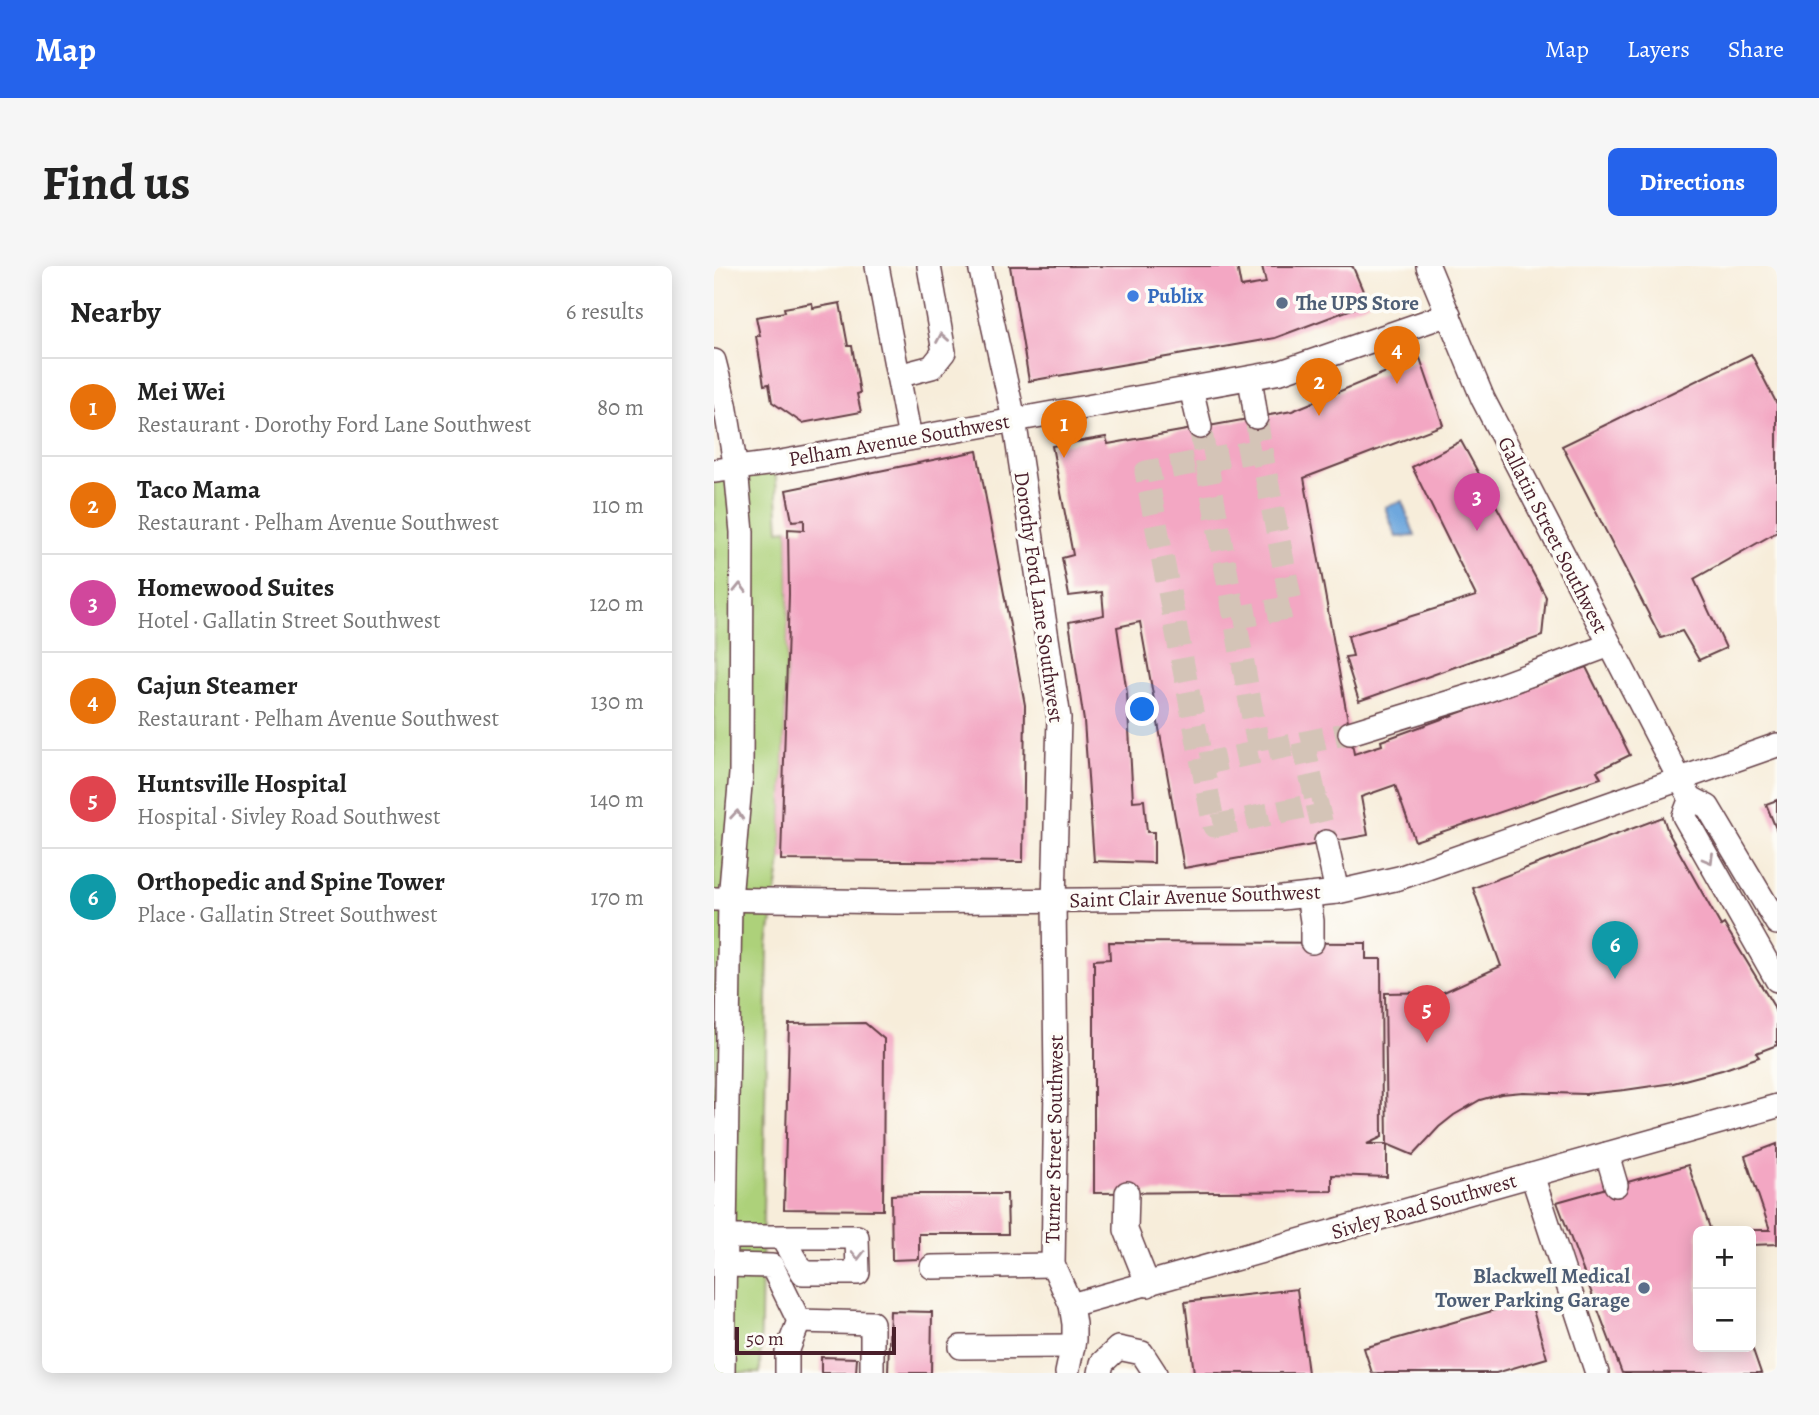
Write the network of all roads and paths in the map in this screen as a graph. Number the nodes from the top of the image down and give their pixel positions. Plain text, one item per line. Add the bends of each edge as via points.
1 (877, 266) edge
2 (929, 266) edge
3 (980, 266) edge
4 (1429, 266) edge
5 (1449, 314) junction
6 (714, 361) edge
7 (898, 376) junction
8 (1250, 379) junction
9 (1191, 388) junction
10 (1256, 417) tunnel mouth
11 (1014, 419) junction
12 (1200, 427) tunnel mouth
13 (910, 438) junction
14 (725, 470) edge
15 (1610, 645) junction
16 (1350, 733) tunnel mouth
17 (1777, 745) edge
18 (1686, 789) junction
19 (1326, 842) tunnel mouth
20 (1337, 892) junction
21 (1769, 894) edge
22 (1308, 895) junction
23 (722, 899) edge
24 (1054, 900) junction
25 (1734, 902) junction
26 (1777, 925) edge
27 (1312, 942) dead end
28 (1777, 980) edge
29 (1777, 1106) edge
30 (1607, 1154) junction
31 (1532, 1175) junction
32 (1616, 1185) dead end
33 (1127, 1193) dead end
34 (720, 1237) edge
35 (782, 1238) dead end
36 (725, 1265) junction
37 (1052, 1265) junction
38 (933, 1267) dead end
39 (1148, 1285) junction
40 (1071, 1305) junction
41 (799, 1321) junction
42 (1073, 1346) junction
43 (961, 1347) dead end
44 (723, 1373) edge
45 (787, 1373) edge
46 (872, 1373) edge
47 (1067, 1373) edge
48 (1100, 1373) edge
49 (1156, 1373) edge
50 (1597, 1373) edge

1 - 7 street
7 -> 2 street via 932,367 944,352
3 - 11 street, Dorothy Ford Lane Southwest
4 - 5 street, Gallatin Street Southwest
5 - 8 street, Pelham Avenue Southwest
5 - 15 street, Gallatin Street Southwest via 1483,399
6 - 14 street via 725,404
7 - 13 street
8 - 9 street, Pelham Avenue Southwest
8 - 10 street
9 - 11 street, Pelham Avenue Southwest
9 - 12 street
11 - 13 street, Pelham Avenue Southwest
11 - 24 street, Dorothy Ford Lane Southwest via 1059,718
13 - 14 street, Pelham Avenue Southwest
23 -> 14 street via 741,774 742,532
15 - 16 street via 1480,693
15 - 18 street, Gallatin Street Southwest
17 - 18 street, Saint Clair Avenue Southwest
18 - 20 street, Saint Clair Avenue Southwest via 1399,878
18 - 21 street, Gallatin Street Southwest via 1708,807
18 -> 25 street, Gallatin Street Southwest via 1684,816
19 - 20 street
20 - 22 street, Saint Clair Avenue Southwest
21 - 26 street, Gallatin Street Southwest
22 - 24 street, Saint Clair Avenue Southwest
22 - 27 street
23 - 24 street, Saint Clair Avenue Southwest
23 - 34 street
24 - 37 street, Turner Street Southwest
25 - 26 street via 1748,903 1764,925
25 - 28 street, Gallatin Street Southwest
29 - 30 street, Sivley Road Southwest
30 - 31 street, Sivley Road Southwest
30 - 32 street
31 - 39 street, Sivley Road Southwest
31 - 50 street
33 - 39 street via 1126,1230
34 - 35 street
34 - 36 street
36 - 41 street via 772,1266
36 - 44 street
37 - 38 street
37 - 40 street, Turner Street Southwest
39 - 40 street, Sivley Road Southwest
40 - 42 street, Turner Street Southwest
41 - 45 street via 787,1352
46 -> 41 street via 872,1323
42 - 43 street
42 - 47 street, Turner Street Southwest
48 - 49 street via 1102,1363 1118,1348 1142,1353

